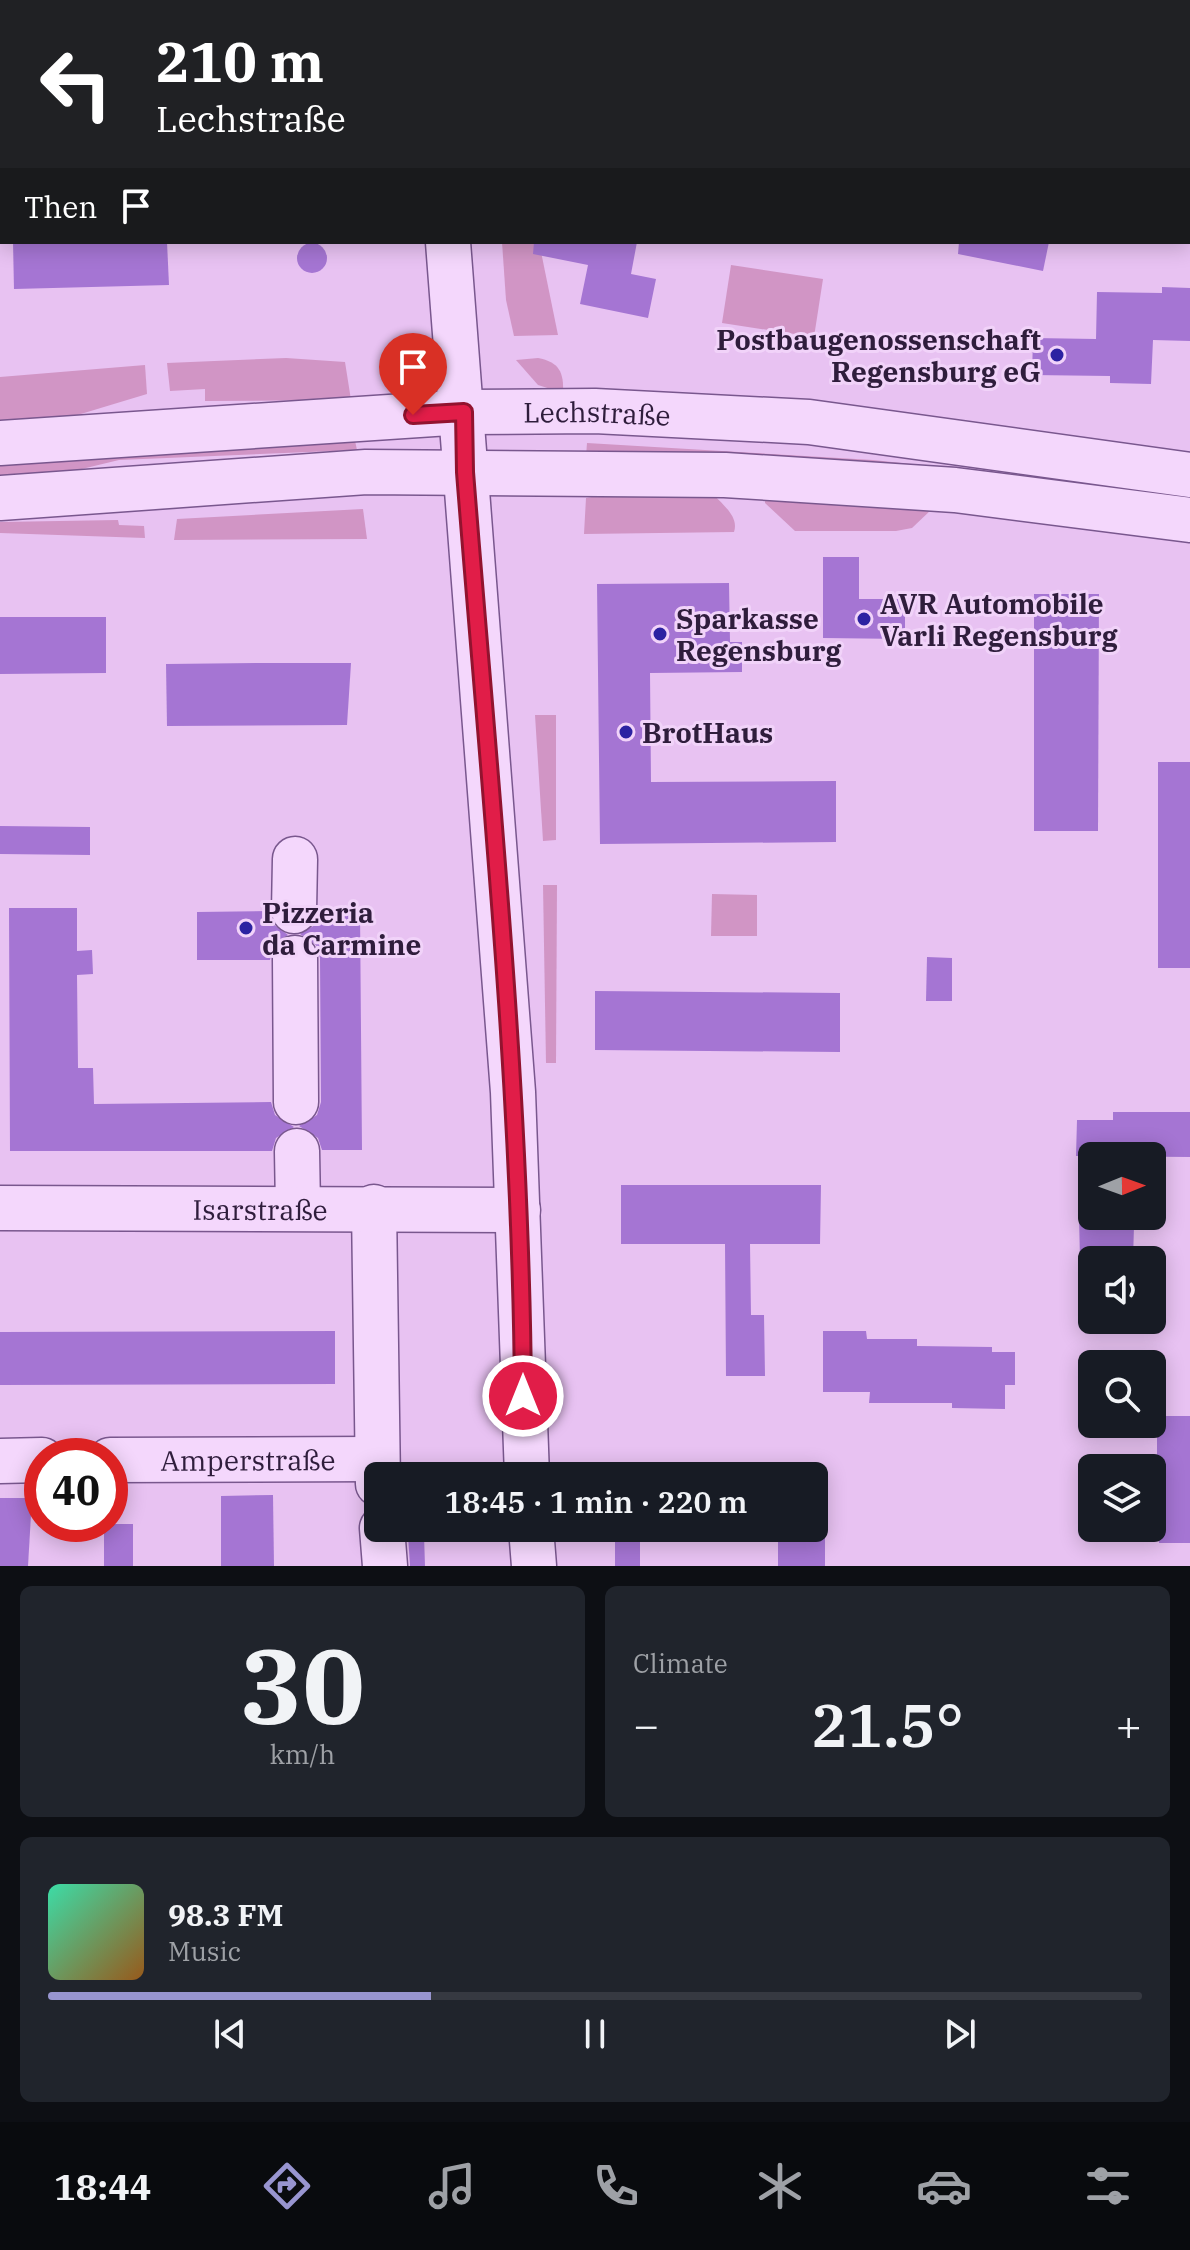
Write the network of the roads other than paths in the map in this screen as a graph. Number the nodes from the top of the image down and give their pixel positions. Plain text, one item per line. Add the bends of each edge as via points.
1 (448, 244) edge
2 (464, 412) junction
3 (0, 443) edge
4 (465, 472) junction
5 (1190, 475) edge
6 (0, 498) edge
7 (1190, 520) edge
8 (295, 859) dead end
9 (294, 911) dead end
10 (295, 958) dead end
11 (296, 1102) dead end
12 (297, 1151) dead end
13 (374, 1207) junction
14 (0, 1208) edge
15 (298, 1208) junction
16 (518, 1210) junction
17 (24, 1460) edge
18 (0, 1461) edge
19 (128, 1461) edge
20 (377, 1462) edge
21 (527, 1462) edge
22 (364, 1470) edge
23 (383, 1542) edge
24 (532, 1542) edge
25 (385, 1566) edge
26 (534, 1566) edge

1 - 2 street
2 - 3 street, Lechstraße
2 - 4 street
2 - 5 street, Lechstraße via 595,411 809,422
4 - 6 street via 342,473
4 - 7 street via 840,480
4 - 16 street
8 - 9 street
10 - 11 street
12 - 15 street
13 - 15 street, Isarstraße
13 - 16 street, Isarstraße
13 - 20 street, Amperstraße
14 - 15 street, Isarstraße
16 - 21 street
17 - 18 street
19 - 22 street, Amperstraße
23 - 25 street
24 - 26 street

